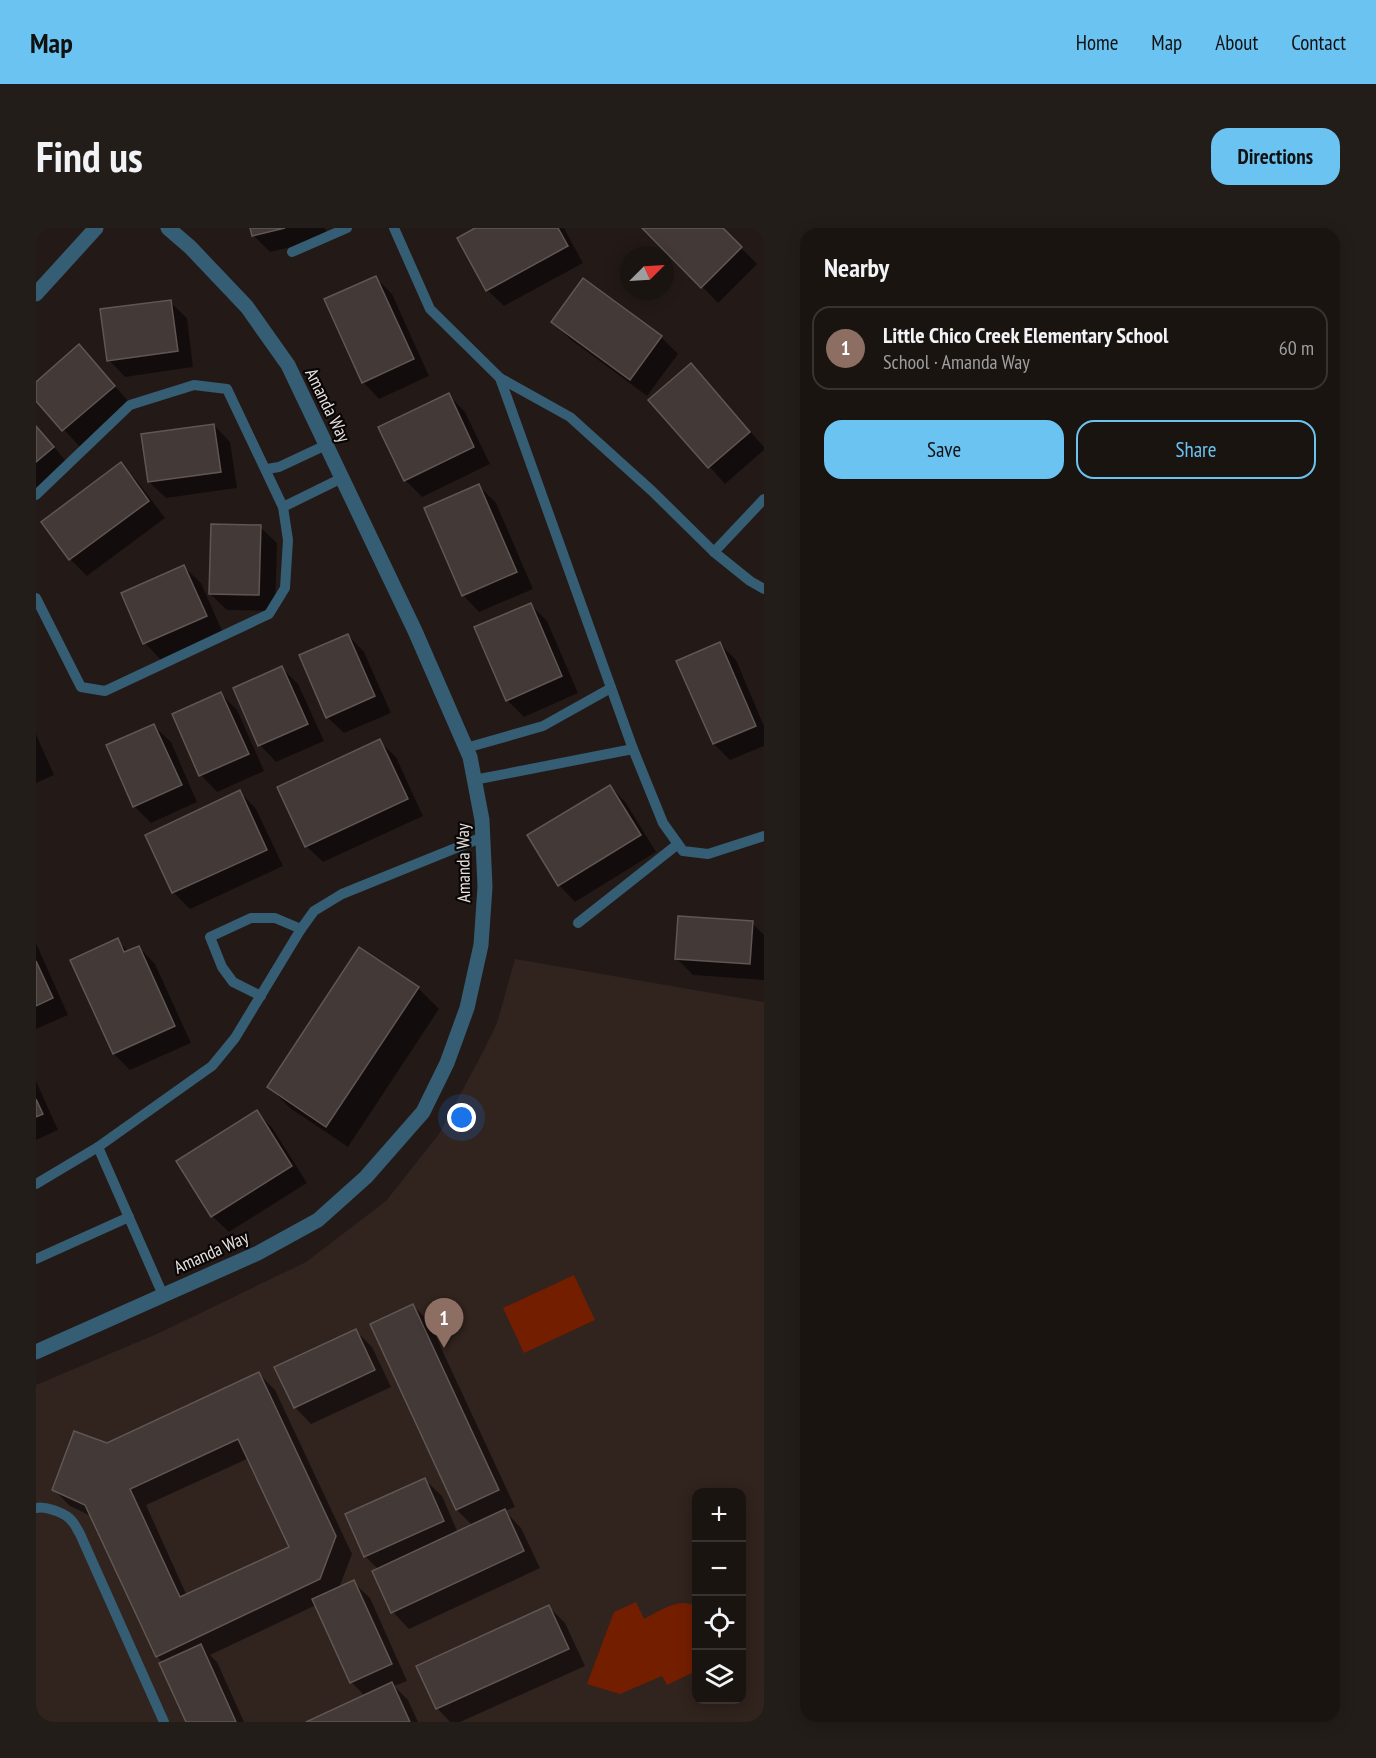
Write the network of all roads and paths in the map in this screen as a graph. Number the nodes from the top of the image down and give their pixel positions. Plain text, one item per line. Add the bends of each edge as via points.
1 (96, 228) edge
2 (168, 228) edge
3 (347, 228) edge
4 (394, 228) edge
5 (292, 252) dead end
6 (36, 294) edge
7 (500, 378) junction
8 (326, 445) junction
9 (267, 469) junction
10 (342, 478) junction
11 (36, 495) edge
12 (764, 499) edge
13 (283, 507) junction
14 (714, 552) junction
15 (764, 590) edge
16 (36, 598) edge
17 (611, 688) junction
18 (466, 748) junction
19 (633, 749) junction
20 (474, 780) junction
21 (764, 836) edge
22 (483, 837) junction
23 (678, 844) junction
24 (578, 923) dead end
25 (301, 929) junction
26 (261, 996) junction
27 (98, 1147) junction
28 (36, 1184) edge
29 (129, 1217) junction
30 (36, 1258) edge
31 (163, 1294) junction
32 (36, 1352) edge
33 (36, 1508) edge
34 (164, 1722) edge

1 - 6 street
2 - 8 street, Amanda Way via 247,307 288,365
3 - 5 lane
4 - 7 lane via 430,309
7 - 14 lane via 570,417
7 - 17 lane
8 - 9 lane
8 - 10 street, Amanda Way
9 - 11 lane via 227,389 195,385 130,405
9 - 13 lane
10 - 13 lane
10 - 18 street, Amanda Way
12 - 14 lane
13 - 16 lane via 288,540 285,588 269,614 105,691 81,687
14 - 15 lane
17 - 18 lane via 543,726
17 - 19 lane
18 - 20 street, Amanda Way
19 - 20 lane
19 - 23 lane via 663,823
20 - 22 street, Amanda Way
21 - 23 lane via 708,854 682,851
22 - 25 lane via 326,903 314,911
22 - 31 street, Amanda Way via 485,887 479,956 468,1008 423,1112 366,1177 318,1220 258,1253
23 - 24 lane
25 - 26 lane
25 - 26 lane via 274,918 251,918 210,938 233,982
26 - 27 lane via 212,1066
27 - 28 lane
27 - 29 lane
29 - 30 lane
29 - 31 lane
31 - 32 street, Amanda Way
33 - 34 lane via 69,1518 80,1534

